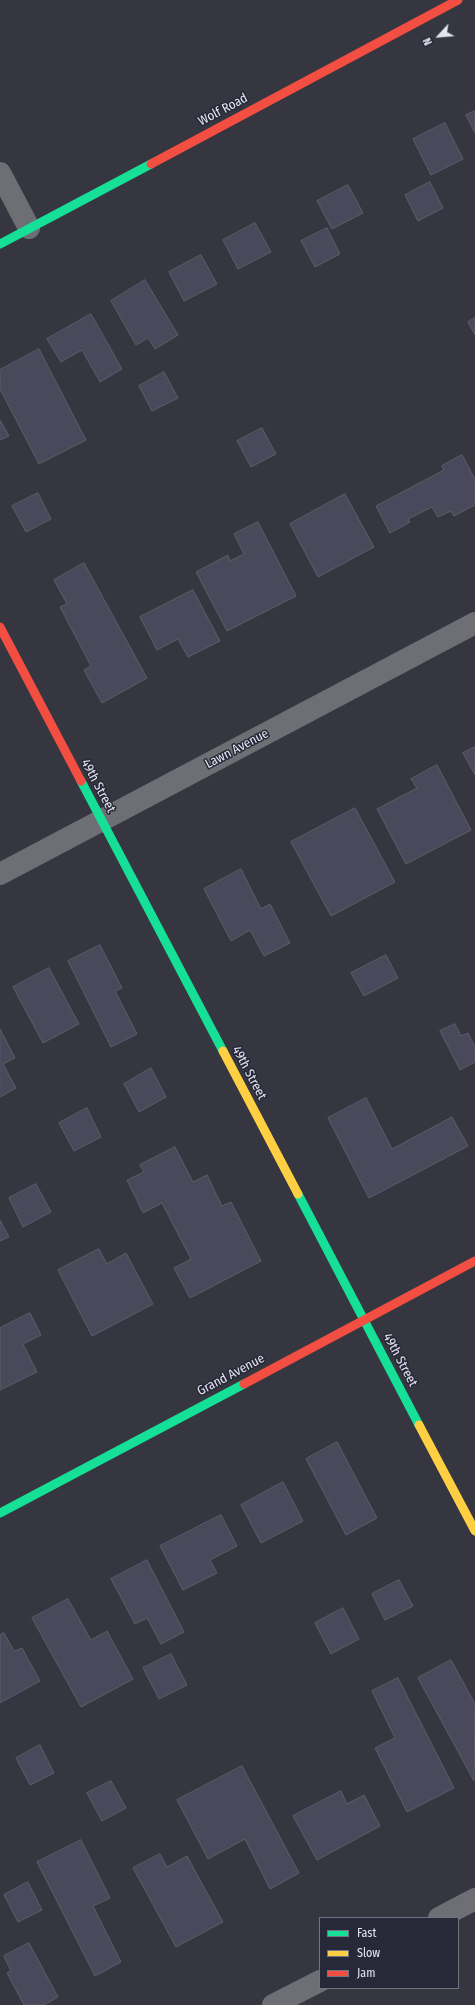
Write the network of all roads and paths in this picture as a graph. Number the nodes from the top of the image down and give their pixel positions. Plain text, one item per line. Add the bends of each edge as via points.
1 (458, 0) edge
2 (0, 173) edge
3 (29, 228) junction
4 (0, 244) edge
5 (475, 623) edge
6 (0, 627) edge
7 (102, 820) junction
8 (0, 874) edge
9 (475, 1261) edge
10 (364, 1320) junction
11 (0, 1513) edge
12 (475, 1532) edge
13 (475, 1899) edge
14 (441, 1917) edge
15 (319, 1981) edge
16 (274, 2005) edge

1 - 3 street, Wolf Road
2 - 3 street
3 - 4 street, Wolf Road
5 - 7 street, Lawn Avenue
6 - 7 street, 49th Street
7 - 8 street, Lawn Avenue
7 - 10 street, 49th Street
9 - 10 street, Grand Avenue
10 - 11 street, Grand Avenue
10 - 12 street, 49th Street
13 - 14 street
15 - 16 street

